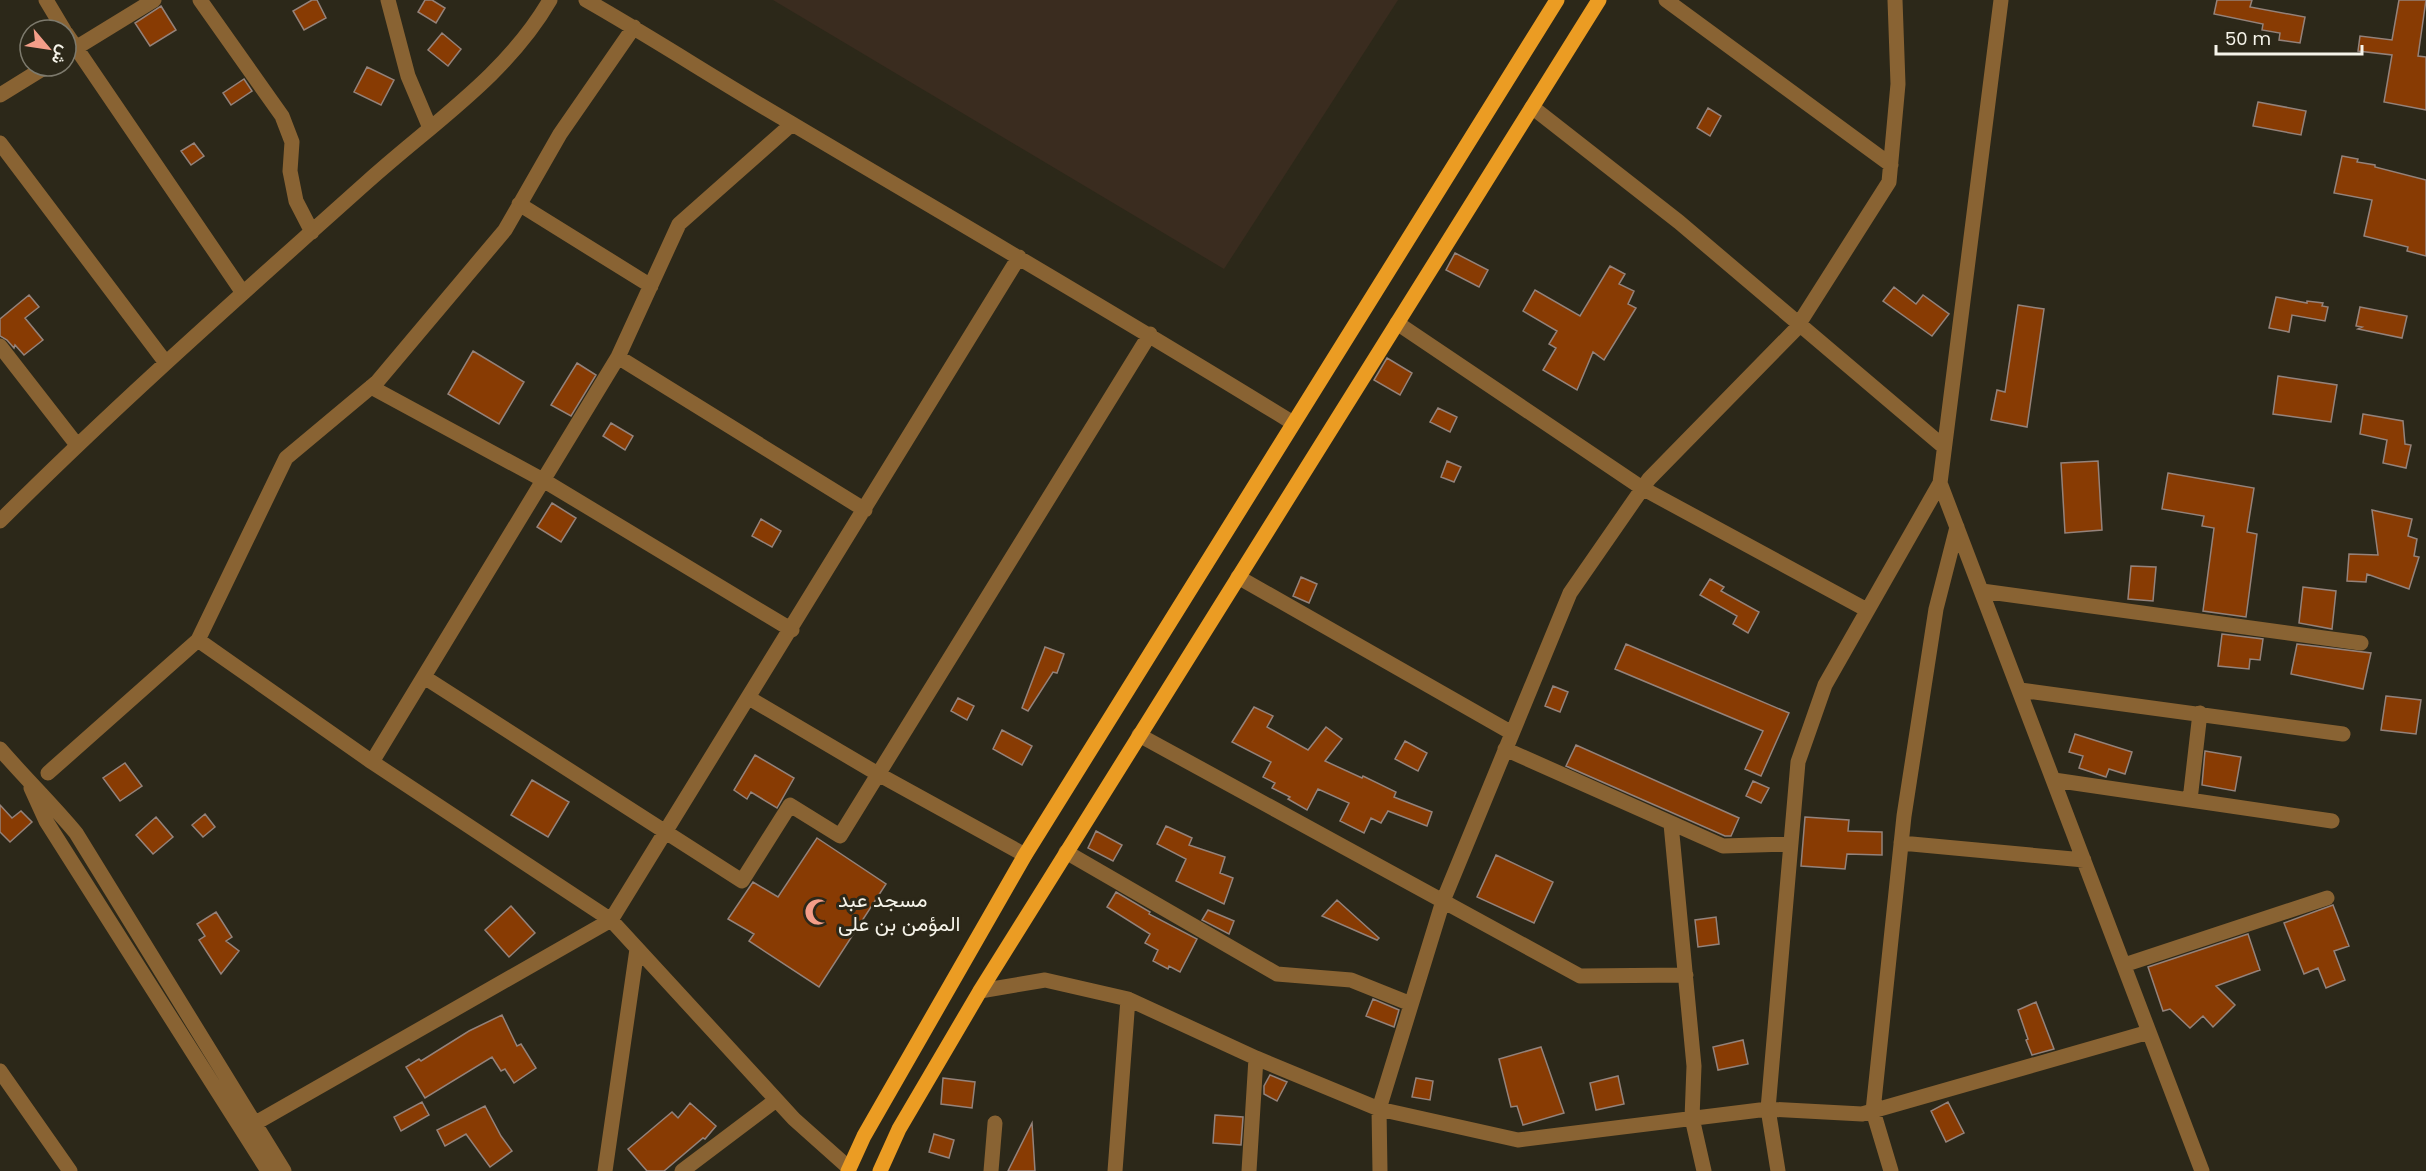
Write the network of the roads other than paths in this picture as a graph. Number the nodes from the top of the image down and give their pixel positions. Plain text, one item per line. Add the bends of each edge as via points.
1 (46, 0) edge
2 (154, 0) edge
3 (200, 0) edge
4 (388, 0) edge
5 (550, 0) edge
6 (586, 0) edge
7 (1557, 0) edge
8 (1599, 0) edge
9 (1666, 0) edge
10 (1895, 0) edge
11 (2001, 0) edge
12 (57, 18) edge
13 (634, 27) junction
14 (78, 47) edge
15 (78, 61) edge
16 (28, 78) edge
17 (0, 95) edge
18 (1532, 107) junction
19 (792, 124) junction
20 (430, 128) junction
21 (0, 143) edge
22 (1891, 165) junction
23 (519, 204) junction
24 (312, 232) junction
25 (1019, 257) junction
26 (651, 286) junction
27 (243, 293) junction
28 (1800, 322) junction
29 (1397, 323) junction
30 (1150, 334) junction
31 (0, 346) edge
32 (618, 357) junction
33 (166, 363) junction
34 (371, 387) junction
35 (1293, 423) junction
36 (77, 446) junction
37 (1944, 447) junction
38 (543, 480) junction
39 (1940, 483) junction
40 (1642, 488) junction
41 (865, 510) junction
42 (0, 521) edge
43 (1957, 527) junction
44 (1238, 577) junction
45 (1982, 591) junction
46 (1867, 610) junction
47 (792, 630) junction
48 (198, 640) junction
49 (2361, 643) dead end
50 (424, 677) junction
51 (2020, 690) junction
52 (749, 698) junction
53 (2200, 713) junction
54 (1512, 733) junction
55 (2343, 734) dead end
56 (1139, 735) junction
57 (0, 749) edge
58 (1505, 749) junction
59 (372, 762) junction
60 (48, 773) dead end
61 (878, 774) junction
62 (2054, 780) junction
63 (28, 782) junction
64 (2190, 800) junction
65 (2332, 821) dead end
66 (1671, 824) junction
67 (665, 832) junction
68 (1901, 843) junction
69 (1791, 844) junction
70 (1066, 852) junction
71 (1025, 855) junction
72 (2084, 860) junction
73 (2327, 898) dead end
74 (1443, 901) junction
75 (611, 920) junction
76 (638, 949) junction
77 (2124, 965) junction
78 (1686, 975) junction
79 (980, 991) junction
80 (1128, 999) junction
81 (1411, 1004) junction
82 (2150, 1032) junction
83 (1256, 1058) junction
84 (0, 1071) edge
85 (776, 1100) junction
86 (1379, 1109) junction
87 (1768, 1109) junction
88 (1873, 1111) junction
89 (1692, 1118) junction
90 (995, 1123) dead end
91 (254, 1124) junction
92 (849, 1170) edge
93 (70, 1171) edge
94 (268, 1171) edge
95 (284, 1171) edge
96 (605, 1171) edge
97 (682, 1171) edge
98 (879, 1171) edge
99 (991, 1171) edge
100 (1115, 1171) edge
101 (1249, 1171) edge
102 (1380, 1171) edge
103 (1704, 1171) edge
104 (1778, 1171) edge
105 (1891, 1171) edge
106 (2202, 1171) edge

1 - 12 street
2 - 14 street
3 - 24 street via 282,116 292,142 290,171 296,201
4 - 20 street via 408,76
5 - 20 street via 522,42
6 - 13 street
7 - 35 main road
8 - 18 main road
9 - 22 street
10 - 22 street via 1898,84
11 - 37 street
13 - 19 street
13 - 23 street via 560,134
15 - 27 street
16 - 17 street
18 - 28 street
18 - 29 main road
19 - 25 street
19 - 26 street via 679,224
20 - 24 street
21 - 33 street
22 - 28 street via 1889,182
23 - 26 street
23 - 34 street via 505,230
24 - 27 street
25 - 30 street
25 - 41 street
26 - 32 street
27 - 33 street
28 - 37 street
28 - 40 street
29 - 40 street
29 - 44 main road
30 - 35 street
30 - 61 street
31 - 36 street
32 - 38 street
32 - 41 street
33 - 36 street
34 - 38 street
34 - 48 street via 286,458
35 - 71 main road
36 - 42 street
37 - 39 street
38 - 47 street
38 - 50 street
39 - 43 street
39 - 46 street
40 - 46 street
40 - 54 street via 1570,593
41 - 47 street
43 - 45 street
43 - 68 street via 1936,609
44 - 54 street
44 - 56 main road
45 - 49 street
45 - 51 street
46 - 69 street via 1825,685 1797,762
47 - 52 street
48 - 59 street
48 - 60 street
50 - 59 street
50 - 67 street
51 - 53 street
51 - 62 street
52 - 61 street
52 - 67 street
53 - 55 street
53 - 64 street
54 - 58 street
56 - 70 main road
56 - 74 street
57 - 63 street
58 - 66 street
58 - 74 street
59 - 75 street
61 - 67 street via 840,836 790,805 742,881
61 - 71 street
62 - 64 street
62 - 72 street
63 - 91 street via 51,802 76,833
63 - 94 street via 46,821
64 - 65 street
66 - 69 street via 1723,846
66 - 78 street
67 - 75 street
68 - 72 street
68 - 88 street
69 - 87 street
70 - 79 main road
70 - 81 street via 1277,974 1351,980
71 - 92 main road via 864,1136
72 - 77 street
73 - 77 street
74 - 78 street via 1580,976
74 - 81 street
75 - 76 street
75 - 91 street
76 - 85 street
76 - 96 street
77 - 82 street
78 - 89 street via 1694,1066
79 - 80 street via 1045,980
79 - 98 main road
80 - 83 street
80 - 100 street
81 - 86 street
82 - 88 street
82 - 106 street
83 - 86 street
83 - 101 street
84 - 93 street
85 - 92 street
85 - 97 street
86 - 89 street via 1518,1140
86 - 102 street
87 - 88 street via 1863,1114
87 - 89 street
87 - 104 street
88 - 105 street
89 - 103 street
90 - 99 street
91 - 95 street

